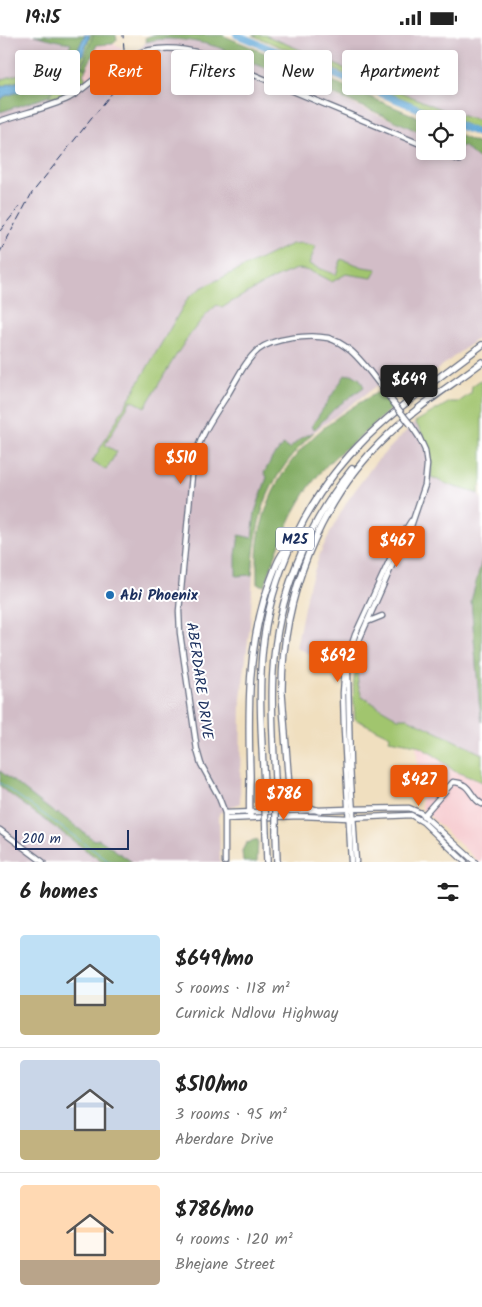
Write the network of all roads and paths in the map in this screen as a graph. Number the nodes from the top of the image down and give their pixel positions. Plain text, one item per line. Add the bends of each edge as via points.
1 (0, 121) edge
2 (416, 142) edge
3 (482, 345) edge
4 (482, 357) edge
5 (482, 362) edge
6 (408, 528) junction
7 (293, 542) junction
8 (382, 616) dead end
9 (367, 622) junction
10 (346, 725) junction
11 (288, 782) junction
12 (482, 804) edge
13 (350, 809) junction
14 (319, 811) junction
15 (285, 814) junction
16 (250, 815) junction
17 (225, 816) junction
18 (423, 816) junction
19 (351, 818) junction
20 (0, 830) edge
21 (43, 862) edge
22 (224, 862) edge
23 (267, 862) edge
24 (278, 862) edge
25 (351, 862) edge
26 (356, 862) edge
27 (465, 862) edge
28 (475, 862) edge

1 - 2 street via 69,98 128,57 162,48 181,48 204,54
3 - 7 main road, M25 via 358,446 322,490
4 - 24 main road, M25, bridge via 399,420 355,465 335,491 306,542 290,581 276,638 272,684
5 - 11 main road via 412,413 371,452 342,489 318,533 295,595 284,655 282,694
6 - 9 street
6 - 10 street via 382,576 349,651 344,677
6 - 17 street, ABERDARE DRIVE, bridge via 425,485 427,465 422,443 356,356 337,342 320,337 278,341 264,346 252,356 198,445 179,595 180,633 197,750
7 - 16 main road via 277,564 256,628 249,714
7 - 23 main road, M25, bridge via 274,592 263,649 261,681
8 - 9 street
9 - 10 street via 348,673
10 - 13 street
11 - 14 main road via 291,803
11 - 15 main road
12 - 18 street via 465,785 453,782
13 - 14 street
13 - 18 street via 409,808
13 - 19 street
14 - 15 street
15 - 16 street
15 - 19 street
16 - 17 street
17 - 22 street, ABERDARE DRIVE
18 - 28 street
19 - 25 street
19 - 26 street
19 - 27 street via 414,816
20 - 21 street

